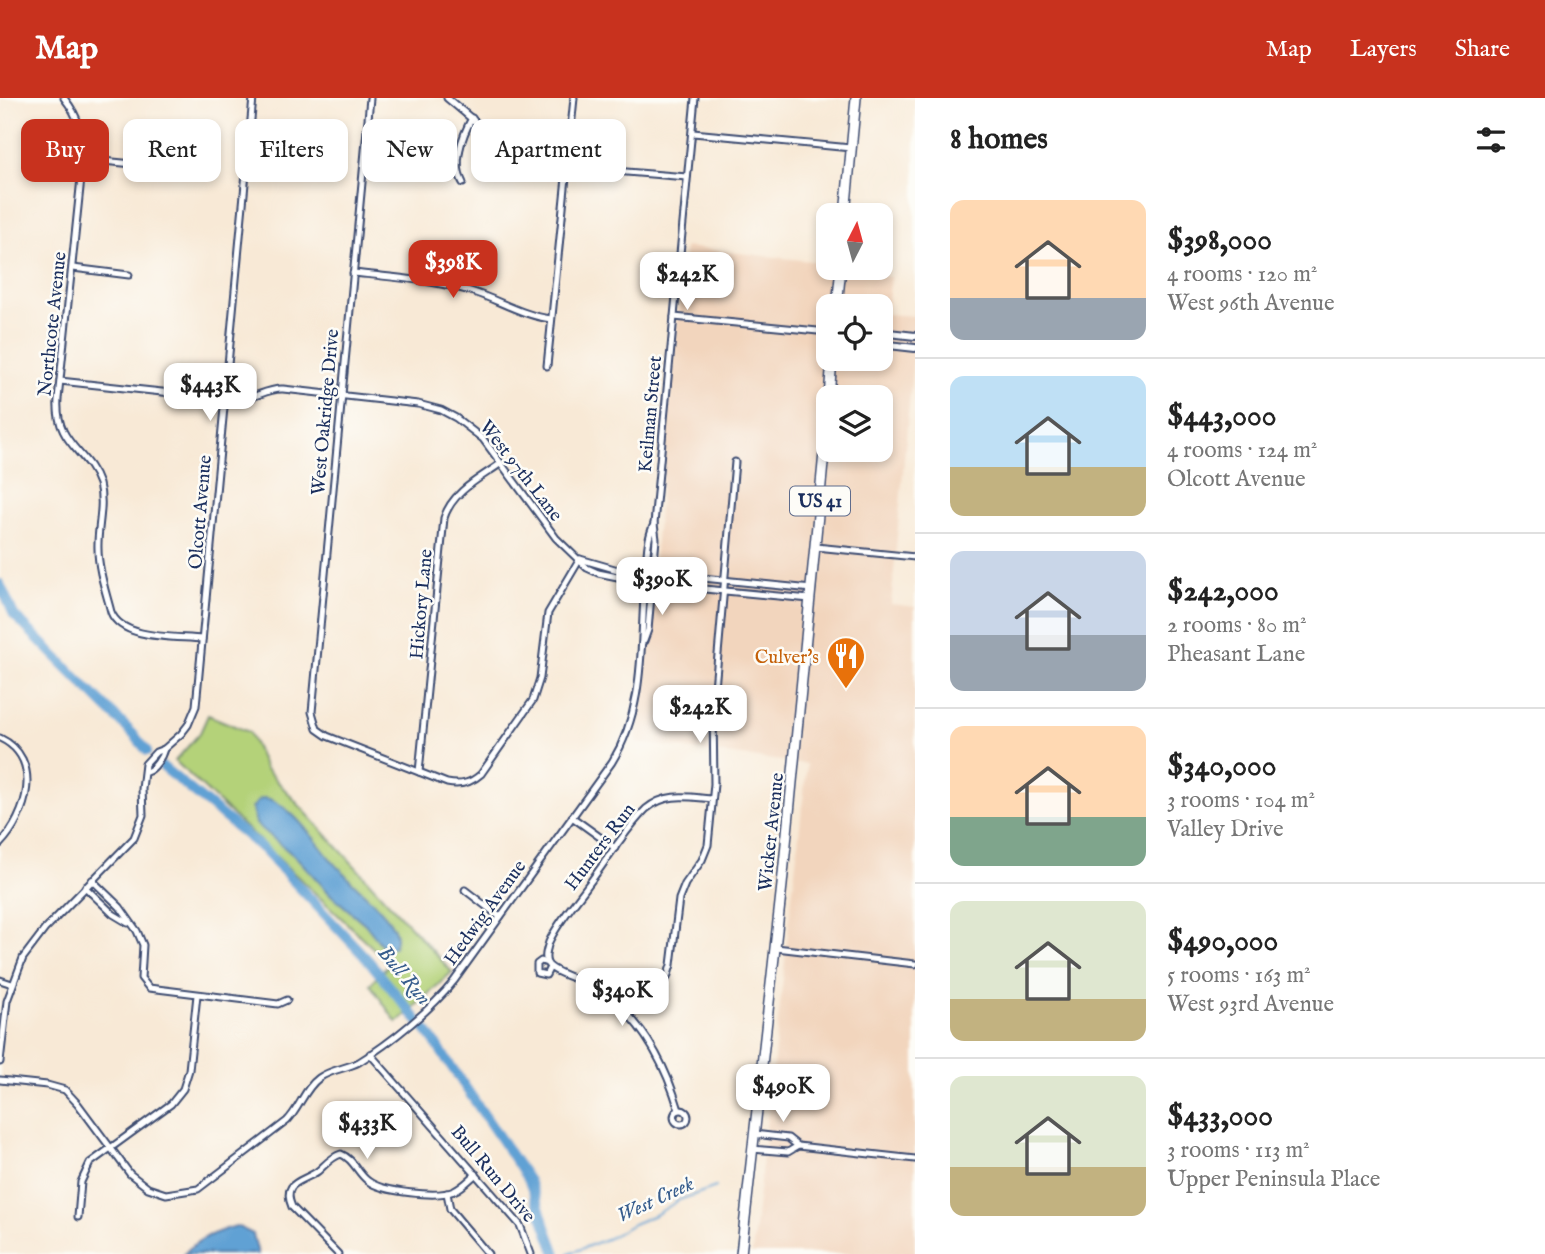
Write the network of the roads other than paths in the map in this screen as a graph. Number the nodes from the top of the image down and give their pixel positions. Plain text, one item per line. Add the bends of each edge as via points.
1 (64, 98) edge
2 (253, 98) edge
3 (370, 98) edge
4 (447, 98) edge
5 (573, 98) edge
6 (695, 98) edge
7 (856, 98) edge
8 (472, 118) joint
9 (78, 119) edge
10 (571, 119) edge
11 (693, 132) junction
12 (851, 148) junction
13 (626, 172) edge
14 (687, 177) junction
15 (81, 182) edge
16 (565, 182) edge
17 (463, 183) dead end
18 (846, 203) edge
19 (73, 268) junction
20 (353, 273) junction
21 (129, 275) dead end
22 (674, 317) junction
23 (551, 319) junction
24 (816, 331) edge
25 (893, 334) edge
26 (915, 337) edge
27 (893, 345) edge
28 (915, 348) edge
29 (547, 366) dead end
30 (60, 381) junction
31 (342, 395) junction
32 (225, 399) junction
33 (735, 462) dead end
34 (824, 462) edge
35 (500, 464) junction
36 (654, 524) junction
37 (816, 547) junction
38 (915, 557) edge
39 (580, 559) junction
40 (653, 573) junction
41 (645, 574) junction
42 (725, 580) junction
43 (644, 582) junction
44 (652, 584) junction
45 (724, 591) junction
46 (812, 594) junction
47 (202, 639) junction
48 (643, 643) junction
49 (0, 738) edge
50 (419, 772) junction
51 (712, 799) junction
52 (572, 817) junction
53 (0, 844) edge
54 (615, 848) junction
55 (92, 880) junction
56 (85, 887) junction
57 (465, 890) dead end
58 (500, 917) junction
59 (130, 923) junction
60 (776, 948) junction
61 (915, 964) edge
62 (0, 980) edge
63 (12, 984) junction
64 (197, 995) junction
65 (287, 1000) dead end
66 (628, 1015) junction
67 (370, 1054) junction
68 (0, 1062) edge
69 (0, 1080) edge
70 (679, 1110) dead end
71 (754, 1134) junction
72 (799, 1146) junction
73 (109, 1148) junction
74 (752, 1149) junction
75 (915, 1159) edge
76 (476, 1174) junction
77 (447, 1194) junction
78 (78, 1217) dead end
79 (338, 1254) edge
80 (488, 1254) edge
81 (531, 1254) edge
82 (741, 1254) edge

1 - 9 street, Northcote Avenue
2 - 32 street, Olcott Avenue
3 - 20 street, West Oakridge Drive
4 - 8 street
5 - 10 street
6 - 11 street, Keilman Street
7 - 12 highway
8 - 17 street via 461,145 458,169
11 - 12 street
11 - 14 street, Keilman Street
12 - 18 highway
13 - 14 street
14 - 22 street, Keilman Street
15 - 19 street, Northcote Avenue
16 - 23 street
19 - 21 street
19 - 30 street, Northcote Avenue
20 - 23 street via 443,284
20 - 31 street, West Oakridge Drive
22 - 24 street
22 - 36 street, Keilman Street
23 - 29 street
25 - 26 street
27 - 28 street
30 - 32 street, West 97th Lane
30 - 47 street, Northcote Avenue via 61,427 101,492 98,555 112,616 129,631
31 - 32 street, West 97th Lane via 273,389 246,400
31 - 35 street, West 97th Lane via 441,410 477,433
31 - 50 street, West Oakridge Drive via 312,712 317,729 327,736
32 - 47 street, Olcott Avenue
33 - 42 street
34 - 37 highway, Wicker Avenue / US 41
35 - 39 street, West 97th Lane via 556,538
35 - 50 street, Hickory Lane via 457,495 444,518
36 - 40 street, Keilman Street
36 - 41 street, Keilman Street
37 - 38 street
37 - 46 highway, Wicker Avenue / US 41
39 - 41 street, West 97th Lane
39 - 43 street, West 97th Lane via 587,568 604,575
39 - 50 street via 548,613 533,700 481,774 466,784 447,783
40 - 41 street, West 97th Lane
40 - 42 street, West 97th Lane
40 - 44 street, Keilman Street
41 - 43 street, Keilman Street
42 - 45 street
42 - 46 street, West 97th Lane
43 - 44 street, West 97th Lane
43 - 48 street, Hedwig Avenue
44 - 45 street, West 97th Lane
44 - 48 street, Hedwig Avenue
45 - 46 street, West 97th Lane
45 - 51 street via 713,719
46 - 60 highway, Wicker Avenue / US 41
47 - 55 street, Olcott Avenue via 194,712 185,730 145,764 143,815 137,832
48 - 52 street, Hedwig Avenue via 637,698 625,737
49 - 53 street via 20,754 26,774 19,819
51 - 54 street, Hunters Run via 676,796 655,802
51 - 66 street via 706,850 679,899 669,973
52 - 54 street
52 - 58 street, Hedwig Avenue
54 - 66 street, Hunters Run via 554,933 546,954 548,965 590,984
55 - 56 street, Olcott Avenue
55 - 59 street
56 - 59 street via 113,914
56 - 63 street, Olcott Avenue via 30,947
57 - 58 street
58 - 67 street, Hedwig Avenue via 448,988
59 - 64 street via 143,945 145,985
60 - 61 street
60 - 71 highway, Wicker Avenue / US 41
62 - 63 street
63 - 68 street, Olcott Avenue
64 - 65 street
64 - 73 street via 189,1070 181,1093
66 - 70 street via 657,1053
67 - 73 street, Hedwig Avenue via 319,1077 287,1121 198,1189 166,1194 148,1188
67 - 76 street, Bull Run Drive
69 - 73 street, Hedwig Avenue via 65,1090
71 - 72 street via 788,1138
71 - 74 highway, Wicker Avenue / US 41
72 - 74 street via 788,1152
72 - 75 street
73 - 78 street via 84,1173
74 - 82 highway, Wicker Avenue / US 41
76 - 77 street
76 - 81 street, Bull Run Drive via 520,1225
77 - 79 street via 377,1186 363,1177 348,1157 333,1157 290,1190 292,1207
77 - 80 street via 450,1209

